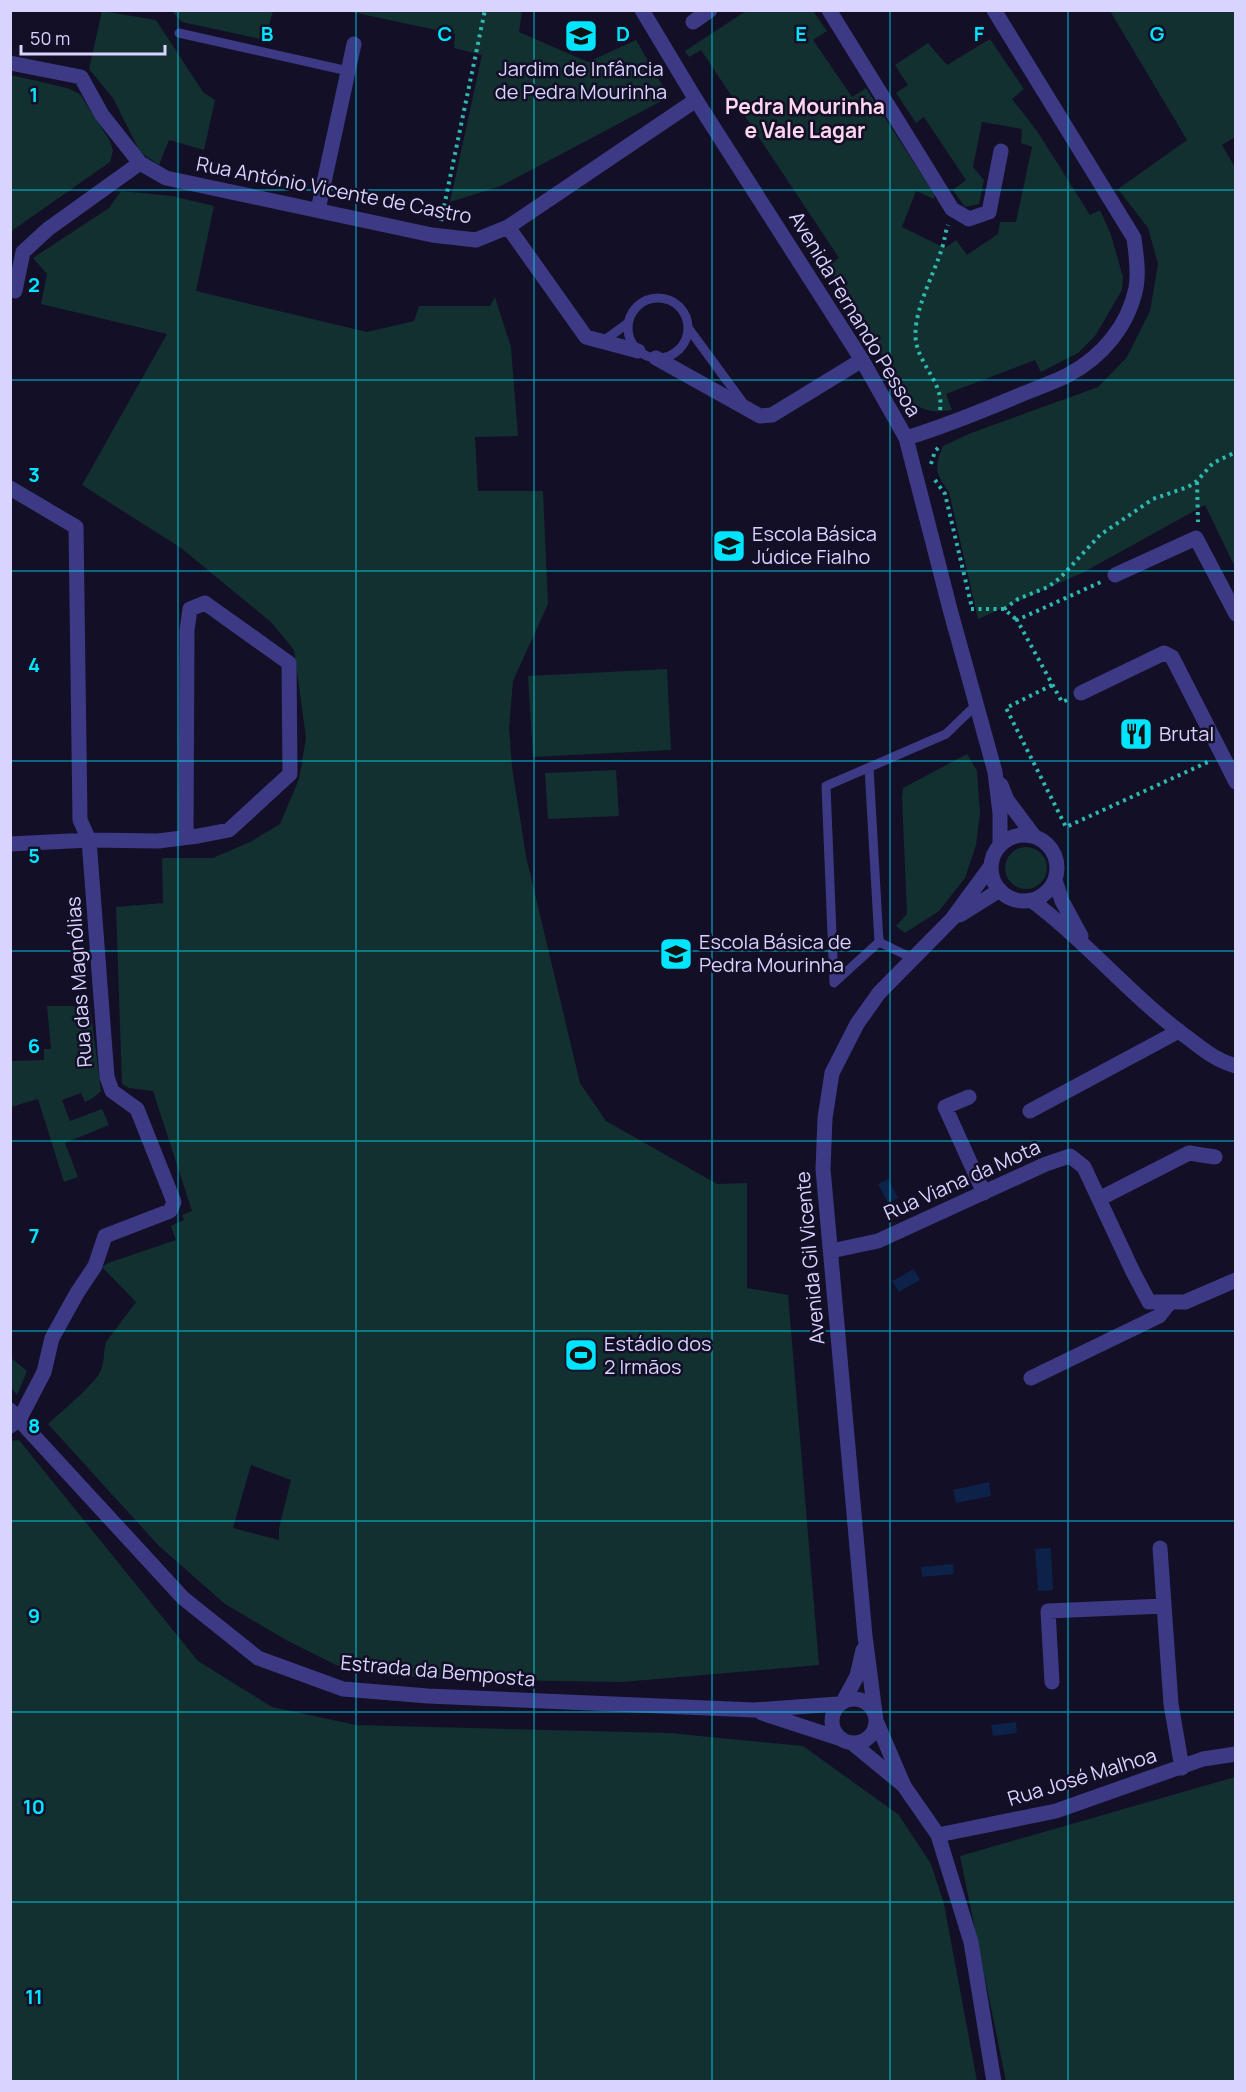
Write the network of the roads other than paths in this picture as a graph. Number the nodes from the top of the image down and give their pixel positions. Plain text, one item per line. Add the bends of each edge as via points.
1 (642, 10) edge
2 (710, 10) edge
3 (830, 10) edge
4 (994, 10) edge
5 (693, 22) dead end
6 (179, 33) dead end
7 (354, 44) dead end
8 (10, 63) edge
9 (348, 71) junction
10 (696, 100) junction
11 (1001, 151) dead end
12 (140, 163) junction
13 (318, 210) junction
14 (508, 227) junction
15 (15, 291) dead end
16 (628, 323) junction
17 (689, 329) junction
18 (602, 342) junction
19 (638, 351) junction
20 (656, 358) junction
21 (862, 360) junction
22 (748, 409) junction
23 (906, 438) junction
24 (10, 488) edge
25 (1115, 575) road end
26 (1236, 614) edge
27 (1081, 693) road end
28 (976, 705) junction
29 (869, 768) junction
30 (994, 772) junction
31 (1236, 782) edge
32 (1034, 836) junction
33 (186, 837) junction
34 (89, 840) junction
35 (10, 844) edge
36 (1000, 845) junction
37 (991, 866) junction
38 (1055, 880) junction
39 (1000, 890) junction
40 (1031, 900) junction
41 (952, 919) junction
42 (879, 942) junction
43 (1086, 946) junction
44 (914, 959) junction
45 (1179, 1031) junction
46 (1236, 1066) edge
47 (969, 1097) dead end
48 (1030, 1111) dead end
49 (1215, 1157) dead end
50 (984, 1192) junction
51 (1099, 1199) junction
52 (831, 1251) junction
53 (1236, 1280) edge
54 (1170, 1302) junction
55 (1031, 1378) dead end
56 (13, 1418) edge
57 (1160, 1548) dead end
58 (1164, 1606) junction
59 (865, 1636) junction
60 (1052, 1682) dead end
61 (841, 1702) junction
62 (754, 1710) junction
63 (876, 1718) junction
64 (846, 1741) junction
65 (1236, 1754) edge
66 (1182, 1768) junction
67 (904, 1786) junction
68 (938, 1835) junction
69 (994, 2082) edge

1 - 10 street, Avenida Fernando Pessoa
2 - 5 street
3 - 11 street via 951,209 969,219 989,212
4 - 23 street via 1134,238 1136,286 1128,312 1113,338 1068,375 946,426
6 - 9 lane
7 - 9 street
8 - 12 street, Rua António Vicente de Castro via 81,77 102,115
9 - 13 street
10 - 14 street, Rua António Vicente de Castro
10 - 21 street, Avenida Fernando Pessoa
12 - 13 street, Rua António Vicente de Castro via 165,178
12 - 15 street via 48,229 23,252
13 - 14 street, Rua António Vicente de Castro via 438,236 476,240
14 - 18 street via 586,336
16 - 17 lane via 638,305 656,297 676,303 688,319
16 - 18 lane
16 - 19 lane via 628,333
17 - 20 lane via 675,354
17 - 22 lane
18 - 19 street
19 - 20 lane
20 - 22 street
21 - 22 street via 772,415 760,416
21 - 23 street, Avenida Fernando Pessoa
23 - 28 street, Avenida Fernando Pessoa
24 - 34 street, Rua das Magnólias via 76,527 80,820
25 - 26 street via 1196,538
27 - 31 street via 1168,654
28 - 29 lane via 946,734
28 - 30 street, Avenida Fernando Pessoa
29 - 42 lane
29 - 42 lane via 826,786 834,983
30 - 32 street via 1007,800
30 - 36 street
32 - 36 street via 1016,835
32 - 38 street via 1052,849 1058,869
33 - 33 street via 229,830 290,774 289,663 205,603 190,609 187,630
33 - 34 street via 158,841
34 - 35 street
34 - 56 street, Rua das Magnólias via 107,1077 112,1091 137,1108 174,1202 170,1211 105,1236 94,1266 52,1338 44,1372
36 - 37 street
37 - 39 street via 991,875
37 - 41 street
38 - 40 street via 1041,896
38 - 43 street
39 - 40 street via 1020,901
39 - 41 street
40 - 43 street
41 - 44 street, Avenida Gil Vicente
42 - 44 lane
43 - 45 street via 1157,1016
44 - 52 street, Avenida Gil Vicente via 879,993 857,1024 832,1073 822,1154
45 - 46 street via 1219,1062
45 - 48 street
47 - 50 street via 945,1107
49 - 51 street via 1188,1153
50 - 51 street, Rua Viana da Mota via 1071,1156 1084,1167
50 - 52 street, Rua Viana da Mota via 878,1241
51 - 54 street, Rua Viana da Mota via 1149,1302
52 - 59 street, Avenida Gil Vicente
53 - 54 street, Rua Viana da Mota via 1185,1302
54 - 55 street via 1160,1316
56 - 62 street, Estrada da Bemposta via 183,1598 258,1658 343,1689
57 - 58 street
58 - 60 street via 1048,1611
58 - 66 street
59 - 61 street via 857,1676
59 - 63 street
61 - 62 street
61 - 63 street via 859,1699 872,1707
61 - 64 street via 831,1723 836,1735
62 - 64 street
63 - 64 street via 866,1740
63 - 67 street
64 - 67 street
65 - 66 street, Rua José Malhoa via 1203,1759
66 - 68 street, Rua José Malhoa via 1056,1811
67 - 68 street
68 - 69 street via 971,1942

